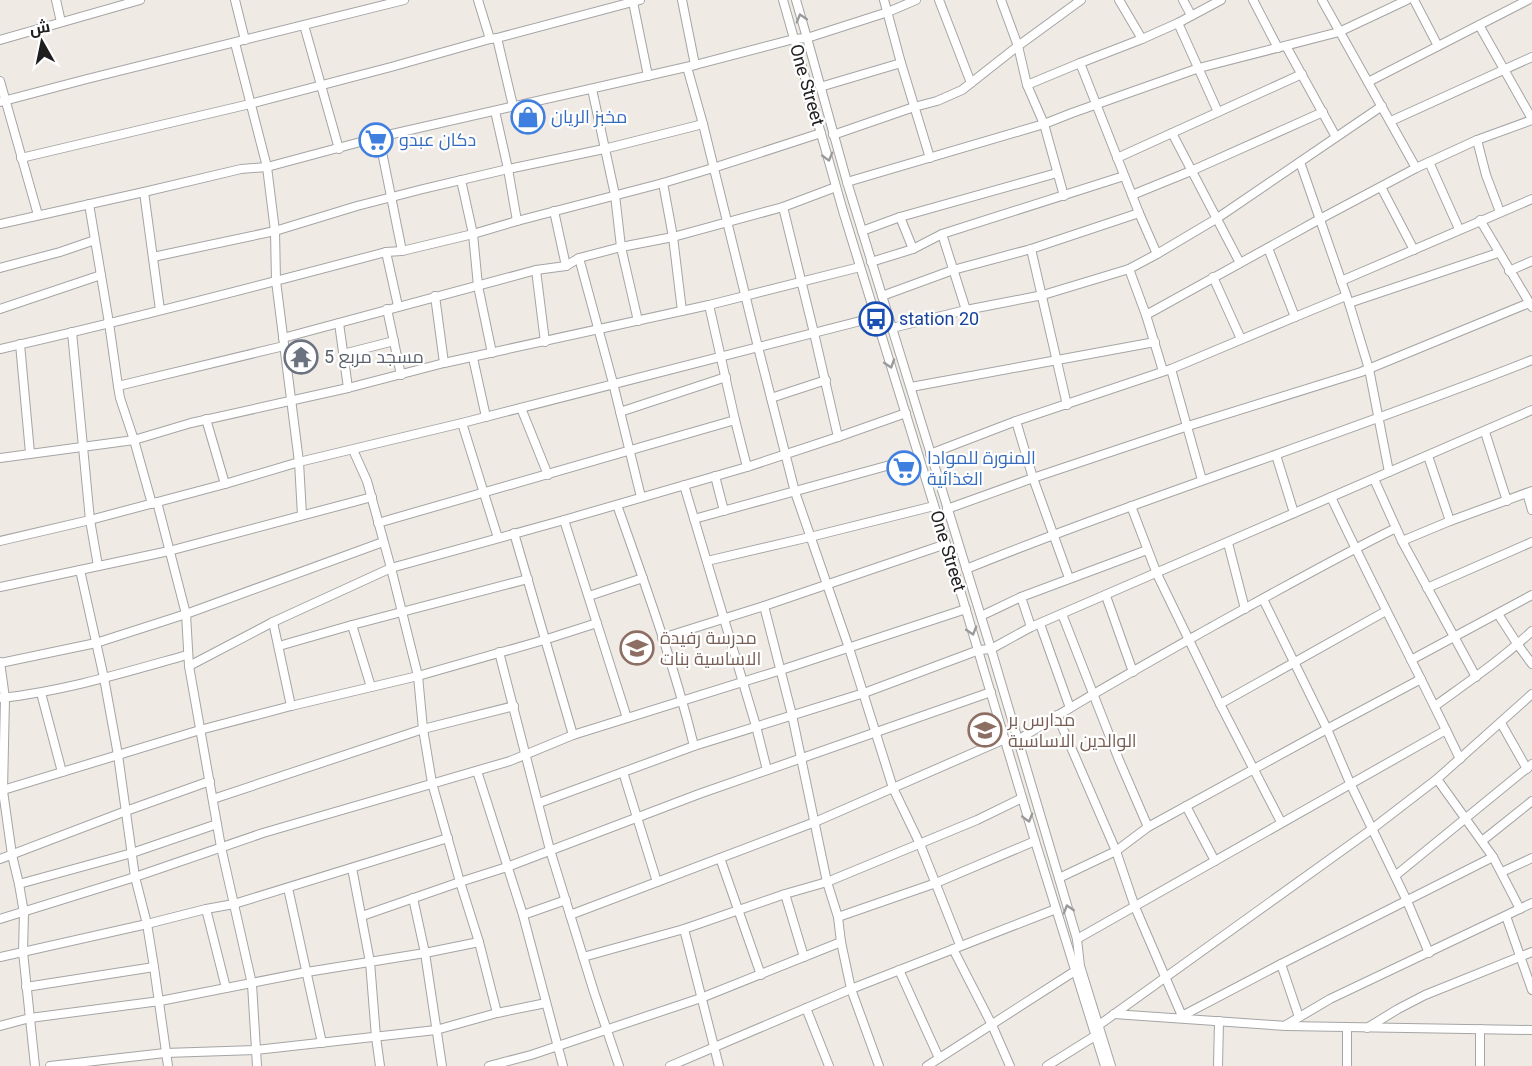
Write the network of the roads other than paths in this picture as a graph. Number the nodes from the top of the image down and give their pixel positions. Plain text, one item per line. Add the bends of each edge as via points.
1 (56, 0) edge
2 (140, 0) edge
3 (235, 0) edge
4 (404, 0) edge
5 (478, 0) edge
6 (682, 0) edge
7 (783, 0) edge
8 (796, 0) edge
9 (884, 0) edge
10 (916, 0) edge
11 (939, 0) edge
12 (1000, 0) edge
13 (1081, 0) edge
14 (1119, 0) edge
15 (1183, 0) edge
16 (1221, 0) edge
17 (1253, 0) edge
18 (1322, 0) edge
19 (1407, 0) edge
20 (1414, 0) edge
21 (1528, 0) edge
22 (637, 1) edge
23 (888, 12) junction
24 (1191, 15) junction
25 (61, 22) junction
26 (1178, 23) junction
27 (304, 25) junction
28 (1479, 25) junction
29 (1339, 32) junction
30 (807, 38) junction
31 (0, 39) edge
32 (494, 39) junction
33 (794, 39) junction
34 (1142, 39) junction
35 (245, 40) junction
36 (235, 43) junction
37 (1018, 46) junction
38 (1438, 46) junction
39 (1282, 47) junction
40 (1532, 57) edge
41 (901, 63) junction
42 (1080, 63) junction
43 (691, 66) junction
44 (1199, 68) junction
45 (1505, 70) junction
46 (1302, 74) junction
47 (648, 76) junction
48 (0, 81) edge
49 (1368, 82) junction
50 (971, 83) junction
51 (322, 85) junction
52 (1027, 86) junction
53 (820, 87) junction
54 (592, 90) junction
55 (2, 102) edge
56 (250, 104) junction
57 (1096, 104) junction
58 (513, 106) junction
59 (1382, 106) junction
60 (915, 107) junction
61 (495, 111) junction
62 (1218, 112) junction
63 (1323, 112) junction
64 (1532, 119) edge
65 (1391, 122) junction
66 (703, 124) junction
67 (1044, 124) junction
68 (821, 133) junction
69 (1172, 133) junction
70 (833, 135) junction
71 (379, 137) junction
72 (1336, 137) junction
73 (1477, 140) junction
74 (604, 148) junction
75 (339, 149) junction
76 (21, 158) junction
77 (930, 158) junction
78 (1118, 158) junction
79 (1300, 162) junction
80 (1429, 162) junction
81 (267, 167) junction
82 (713, 168) junction
83 (1416, 168) junction
84 (508, 169) junction
85 (1191, 171) junction
86 (1057, 173) junction
87 (1124, 176) junction
88 (461, 180) junction
89 (847, 182) junction
90 (663, 183) junction
91 (836, 187) junction
92 (1381, 187) junction
93 (144, 192) junction
94 (615, 195) junction
95 (1132, 195) junction
96 (1064, 196) junction
97 (391, 198) junction
98 (1532, 199) edge
99 (89, 204) junction
100 (783, 207) junction
101 (554, 211) junction
102 (1500, 212) junction
103 (1139, 213) junction
104 (38, 215) junction
105 (900, 218) junction
106 (1216, 219) junction
107 (1320, 219) junction
108 (1480, 220) junction
109 (517, 221) junction
110 (728, 222) junction
111 (0, 224) edge
112 (1459, 229) junction
113 (275, 231) junction
114 (862, 231) junction
115 (473, 234) junction
116 (942, 234) junction
117 (673, 237) junction
118 (95, 240) junction
119 (621, 247) junction
120 (1268, 248) junction
121 (913, 249) junction
122 (1031, 249) junction
123 (1414, 250) junction
124 (402, 251) junction
125 (386, 252) junction
126 (1498, 253) junction
127 (1157, 254) junction
128 (153, 257) junction
129 (579, 258) junction
130 (1532, 261) edge
131 (871, 262) junction
132 (1240, 264) junction
133 (566, 266) junction
134 (860, 267) junction
135 (0, 268) edge
136 (1129, 269) junction
137 (536, 270) junction
138 (953, 270) junction
139 (1509, 271) junction
140 (101, 275) junction
141 (1213, 277) junction
142 (276, 281) junction
143 (1341, 281) junction
144 (801, 283) junction
145 (478, 286) junction
146 (1042, 295) junction
147 (435, 296) junction
148 (882, 296) junction
149 (745, 297) junction
150 (1348, 300) junction
151 (709, 305) junction
152 (398, 306) junction
153 (1531, 306) edge
154 (0, 309) edge
155 (387, 309) junction
156 (160, 310) junction
157 (966, 310) junction
158 (682, 311) junction
159 (1146, 315) junction
160 (1295, 316) junction
161 (876, 317) junction
162 (638, 321) junction
163 (109, 323) junction
164 (339, 323) junction
165 (892, 328) junction
166 (598, 330) junction
167 (72, 332) junction
168 (814, 333) junction
169 (1241, 339) junction
170 (394, 341) junction
171 (284, 342) junction
172 (545, 342) junction
173 (1155, 342) junction
174 (20, 344) junction
175 (758, 348) junction
176 (0, 349) edge
177 (492, 353) junction
178 (343, 354) junction
179 (721, 357) junction
180 (473, 358) junction
181 (1057, 360) junction
182 (1532, 360) edge
183 (444, 363) junction
184 (1369, 369) junction
185 (1167, 370) junction
186 (401, 375) junction
187 (726, 377) junction
188 (826, 380) junction
189 (613, 383) junction
190 (118, 386) junction
191 (348, 387) junction
192 (911, 387) junction
193 (771, 398) junction
194 (292, 399) junction
195 (1067, 405) junction
196 (521, 408) junction
197 (620, 412) junction
198 (906, 413) junction
199 (1531, 413) edge
200 (486, 417) junction
201 (1379, 417) junction
202 (207, 419) junction
203 (735, 420) junction
204 (1016, 421) junction
205 (462, 423) junction
206 (1188, 426) junction
207 (1485, 432) junction
208 (838, 437) junction
209 (134, 440) junction
210 (83, 447) junction
211 (353, 450) junction
212 (630, 451) junction
213 (30, 453) junction
214 (930, 454) junction
215 (784, 455) junction
216 (1276, 455) junction
217 (1428, 456) junction
218 (919, 457) junction
219 (0, 458) edge
220 (299, 462) junction
221 (747, 466) junction
222 (1389, 472) junction
223 (548, 475) junction
224 (715, 476) junction
225 (1033, 478) junction
226 (1374, 479) junction
227 (1202, 480) junction
228 (225, 484) junction
229 (684, 485) junction
230 (795, 492) junction
231 (1529, 492) edge
232 (483, 493) junction
233 (372, 497) junction
234 (641, 497) junction
235 (1331, 497) junction
236 (1507, 501) junction
237 (155, 503) junction
238 (617, 505) junction
239 (934, 506) junction
240 (1131, 506) junction
241 (947, 509) junction
242 (1532, 510) edge
243 (724, 511) junction
244 (1294, 513) junction
245 (302, 515) junction
246 (694, 519) junction
247 (90, 520) junction
248 (564, 520) junction
249 (1450, 521) junction
250 (378, 523) junction
251 (1396, 528) junction
252 (514, 533) junction
253 (1052, 534) junction
254 (810, 537) junction
255 (498, 538) junction
256 (0, 541) edge
257 (1402, 541) junction
258 (383, 542) junction
259 (1532, 542) edge
260 (1228, 543) junction
261 (946, 544) junction
262 (1355, 548) junction
263 (1147, 550) junction
264 (169, 551) junction
265 (707, 561) junction
266 (98, 566) junction
267 (391, 568) junction
268 (966, 569) junction
269 (80, 570) junction
270 (1157, 574) junction
271 (643, 578) junction
272 (1069, 578) junction
273 (528, 579) junction
274 (828, 585) junction
275 (0, 587) edge
276 (1428, 588) junction
277 (1532, 595) edge
278 (589, 596) junction
279 (1106, 596) junction
280 (1021, 597) junction
281 (1263, 599) junction
282 (764, 606) junction
283 (966, 609) junction
284 (1245, 609) junction
285 (402, 611) junction
286 (1386, 611) junction
287 (186, 614) junction
288 (1062, 614) junction
289 (1498, 614) junction
290 (981, 615) junction
291 (725, 618) junction
292 (273, 622) junction
293 (597, 623) junction
294 (352, 625) junction
295 (1036, 626) junction
296 (1532, 631) edge
297 (662, 638) junction
298 (1454, 638) junction
299 (544, 640) junction
300 (1188, 640) junction
301 (96, 643) junction
302 (1518, 645) junction
303 (279, 646) junction
304 (849, 648) junction
305 (978, 650) junction
306 (991, 650) junction
307 (500, 652) junction
308 (187, 655) junction
309 (1411, 660) junction
310 (1294, 662) junction
311 (0, 663) edge
312 (1532, 664) edge
313 (189, 666) junction
314 (781, 670) junction
315 (1133, 672) junction
316 (417, 676) junction
317 (1476, 677) junction
318 (104, 678) junction
319 (1421, 680) junction
320 (743, 681) junction
321 (371, 687) junction
322 (991, 692) junction
323 (41, 693) junction
324 (864, 693) junction
325 (1532, 694) edge
326 (1093, 695) junction
327 (2, 698) edge
328 (683, 700) junction
329 (1220, 704) junction
330 (291, 706) junction
331 (513, 706) junction
332 (1435, 706) junction
333 (1070, 708) junction
334 (1057, 715) junction
335 (792, 716) junction
336 (627, 718) junction
337 (1501, 723) junction
338 (756, 726) junction
339 (423, 729) junction
340 (1327, 729) junction
341 (200, 730) junction
342 (1446, 730) junction
343 (876, 732) junction
344 (573, 735) junction
345 (1005, 739) junction
346 (1018, 740) junction
347 (2, 741) edge
348 (694, 746) junction
349 (118, 755) junction
350 (526, 755) junction
351 (801, 759) junction
352 (1460, 759) junction
353 (1529, 766) edge
354 (767, 770) junction
355 (1254, 770) junction
356 (477, 771) junction
357 (62, 772) junction
358 (623, 772) junction
359 (1437, 779) junction
360 (210, 781) junction
361 (432, 783) junction
362 (1350, 783) junction
363 (893, 788) junction
364 (2, 791) edge
365 (1022, 798) junction
366 (213, 799) junction
367 (1532, 801) edge
368 (539, 803) junction
369 (1186, 806) junction
370 (126, 811) junction
371 (636, 817) junction
372 (1467, 819) junction
373 (815, 822) junction
374 (1281, 822) junction
375 (217, 824) junction
376 (1148, 827) junction
377 (1372, 830) junction
378 (448, 838) junction
379 (1035, 841) junction
380 (1482, 841) junction
381 (920, 844) junction
382 (221, 847) junction
383 (550, 850) junction
384 (1116, 851) junction
385 (132, 853) junction
386 (12, 855) junction
387 (1493, 857) junction
388 (720, 858) junction
389 (1532, 858) edge
390 (0, 859) edge
391 (1215, 861) junction
392 (507, 867) junction
393 (352, 868) junction
394 (1502, 872) junction
395 (1395, 876) junction
396 (135, 877) junction
397 (1059, 878) junction
398 (460, 882) junction
399 (657, 882) junction
400 (827, 882) junction
401 (936, 883) junction
402 (19, 884) junction
403 (288, 888) junction
404 (785, 894) junction
405 (413, 898) junction
406 (566, 900) junction
407 (1407, 901) junction
408 (1532, 903) edge
409 (234, 904) junction
410 (1135, 907) junction
411 (206, 909) junction
412 (1056, 909) junction
413 (1520, 909) junction
414 (739, 910) junction
415 (24, 913) junction
416 (523, 915) junction
417 (570, 915) junction
418 (362, 916) junction
419 (1506, 916) junction
420 (838, 917) junction
421 (0, 919) edge
422 (147, 924) junction
423 (684, 929) junction
424 (1077, 939) junction
425 (479, 942) junction
426 (841, 942) junction
427 (957, 947) junction
428 (23, 952) junction
429 (1532, 952) edge
430 (425, 953) junction
431 (1429, 953) junction
432 (0, 957) edge
433 (584, 957) junction
434 (804, 957) junction
435 (1521, 957) junction
436 (370, 962) junction
437 (1281, 964) junction
438 (154, 967) junction
439 (899, 970) junction
440 (1075, 971) junction
441 (308, 972) junction
442 (761, 975) junction
443 (1165, 978) junction
444 (252, 984) junction
445 (26, 987) junction
446 (226, 988) junction
447 (851, 989) junction
448 (1532, 990) edge
449 (701, 998) junction
450 (160, 1001) junction
451 (546, 1003) junction
452 (806, 1008) junction
453 (497, 1013) junction
454 (1114, 1014) junction
455 (1179, 1017) junction
456 (1299, 1017) junction
457 (30, 1018) junction
458 (1219, 1022) junction
459 (992, 1024) junction
460 (1099, 1025) junction
461 (0, 1026) edge
462 (1286, 1026) junction
463 (1347, 1028) junction
464 (1367, 1028) junction
465 (606, 1029) junction
466 (1480, 1029) junction
467 (435, 1030) junction
468 (1532, 1030) edge
469 (1095, 1036) junction
470 (376, 1037) junction
471 (322, 1043) junction
472 (558, 1047) junction
473 (715, 1048) junction
474 (256, 1050) junction
475 (165, 1053) junction
476 (939, 1058) junction
477 (90, 1064) edge
478 (35, 1066) edge
479 (50, 1066) edge
480 (168, 1066) edge
481 (257, 1066) edge
482 (380, 1066) edge
483 (442, 1066) edge
484 (489, 1066) edge
485 (563, 1066) edge
486 (620, 1066) edge
487 (670, 1066) edge
488 (719, 1066) edge
489 (829, 1066) edge
490 (879, 1066) edge
491 (927, 1066) edge
492 (1010, 1066) edge
493 (1047, 1066) edge
494 (1105, 1066) edge
495 (1112, 1066) edge
496 (1218, 1066) edge
497 (1347, 1066) edge
498 (1480, 1066) edge

1 - 25 street
2 - 25 street
3 - 35 street
4 - 27 street
5 - 32 street
6 - 43 street
7 - 33 street, One Street
30 -> 8 street, One Street
9 - 23 street
10 - 23 street
11 - 50 street
12 - 37 street
13 - 37 street
14 - 34 street
15 - 24 street
16 - 24 street
17 - 39 street
18 - 29 street
19 - 29 street
20 - 38 street
21 - 28 street
22 - 32 street
22 - 47 street
23 - 30 street
23 - 41 street
24 - 26 street
25 - 31 street
26 - 34 street
26 - 44 street
27 - 35 street
27 - 51 street
28 - 38 street
28 - 45 street
29 - 39 street
29 - 49 street
30 - 33 street
30 - 53 street, One Street
32 - 51 street
32 - 58 street
33 - 43 street
33 - 68 street, One Street
34 - 42 street
35 - 36 street
36 - 55 street
36 - 56 street
37 - 50 street
37 - 52 street
38 - 49 street
39 - 44 street
39 - 46 street
40 - 45 street
41 - 53 street
41 - 60 street
42 - 52 street
42 - 57 street
43 - 47 street
43 - 66 street
44 - 57 street
44 - 62 street
45 - 64 street
45 - 65 street
46 - 62 street
46 - 63 street
47 - 54 street
48 - 55 street
49 - 59 street
50 - 60 street via 945,98
51 - 56 street
51 - 75 street
52 - 67 street
53 - 70 street, One Street
54 - 58 street
54 - 74 street
55 - 76 street
56 - 76 street
56 - 81 street
57 - 67 street
57 - 78 street
58 - 61 street
59 - 65 street
59 - 72 street
60 - 70 street
60 - 77 street
61 - 71 street
61 - 84 street
62 - 69 street
63 - 72 street
63 - 85 street
64 - 73 street
65 - 83 street
66 - 74 street
66 - 82 street
67 - 77 street
67 - 86 street
68 - 82 street
68 -> 91 street, One Street
69 - 78 street
69 - 85 street
70 - 89 street, One Street
71 - 75 street
71 - 97 street
72 - 79 street
73 - 80 street
73 - 102 street
74 - 84 street
74 - 94 street
75 - 81 street
76 - 104 street
77 - 89 street
78 - 87 street
79 - 106 street
79 - 107 street
80 - 83 street
80 - 112 street
81 - 93 street via 241,169
81 - 113 street
82 - 90 street
82 - 110 street
83 - 92 street
84 - 88 street
84 - 109 street
85 - 95 street
85 - 106 street
86 - 96 street
86 - 105 street
87 - 95 street
87 - 96 street
88 - 97 street
88 - 115 street
89 - 114 street, One Street
90 - 94 street
90 - 117 street
91 - 100 street
91 - 134 street, One Street
92 - 107 street
92 - 123 street
93 - 99 street
93 - 128 street
94 - 101 street
94 - 119 street
95 - 103 street
96 - 116 street
97 - 113 street
97 - 124 street
98 - 102 street
99 - 104 street
99 - 118 street
100 - 110 street
100 - 144 street
101 - 109 street
101 - 133 street
102 - 108 street
103 - 122 street
103 - 127 street
104 - 111 street
105 - 114 street
105 - 121 street
106 - 127 street
106 - 132 street
107 - 120 street
107 - 143 street
108 - 112 street
108 - 126 street
109 - 115 street
110 - 117 street
110 - 149 street
112 - 123 street
113 - 128 street
113 - 142 street
114 - 131 street, One Street
115 - 124 street
115 - 145 street
116 - 121 street
116 - 138 street
117 - 119 street
117 - 158 street
118 - 135 street
118 - 140 street
119 - 129 street
119 - 162 street
120 - 132 street
120 - 160 street
121 - 131 street
122 - 138 street
122 - 146 street
123 - 143 street
124 - 125 street
125 - 142 street
125 - 152 street
126 - 139 street
126 - 150 street
127 - 136 street
128 - 156 street
129 - 133 street
129 - 166 street
130 - 139 street
131 - 148 street, One Street
132 - 141 street
133 - 137 street
134 - 144 street
134 - 161 street, One Street
136 - 146 street
136 - 159 street
137 - 145 street
137 - 172 street
138 - 148 street
138 - 157 street
139 - 153 street
140 - 154 street
140 - 163 street
141 - 159 street
141 - 169 street
142 - 156 street
142 - 171 street
143 - 150 street
144 - 149 street
144 - 168 street
145 - 147 street
145 - 177 street
146 - 157 street
146 - 181 street
147 - 152 street
147 - 183 street
148 - 165 street, One Street
149 - 151 street
149 - 175 street
150 - 160 street
150 - 184 street
151 - 158 street
151 - 179 street
152 - 155 street
153 - 184 street
155 - 164 street
155 - 170 street
156 - 163 street
157 - 165 street
158 - 162 street
159 - 173 street
160 - 169 street
161 - 168 street
161 -> 198 street, One Street
162 - 166 street
163 - 167 street
163 - 190 street
164 - 171 street
164 - 178 street
165 - 192 street, One Street
166 - 172 street
166 - 189 street
167 - 174 street
167 - 210 street
168 - 175 street
168 - 188 street
169 - 185 street
170 - 178 street
170 - 186 street
171 - 190 street
171 - 194 street
172 - 177 street
173 - 181 street
173 - 185 street
174 - 176 street
174 - 213 street
175 - 179 street
175 - 193 street
177 - 180 street
178 - 191 street
179 - 187 street
179 - 189 street
180 - 183 street
180 - 200 street
181 - 192 street
181 - 195 street
182 - 201 street
183 - 186 street
184 - 201 street
184 - 206 street
185 - 195 street
185 - 206 street
186 - 191 street
187 - 197 street
187 - 203 street
188 - 193 street
188 - 208 street
189 - 196 street
189 - 197 street
190 - 209 street
191 - 194 street
192 - 214 street, One Street
193 - 215 street
194 - 202 street
194 - 220 street
195 - 204 street
196 - 200 street
196 - 223 street
197 - 212 street
198 - 208 street
198 - 218 street, One Street
199 - 207 street
200 - 205 street
201 - 216 street
201 - 222 street
202 - 209 street
202 - 228 street
203 - 212 street
203 - 221 street
204 - 214 street
204 - 225 street
205 - 211 street
205 - 232 street
206 - 225 street
206 - 227 street
207 - 217 street
207 - 236 street
208 - 215 street
209 - 210 street
209 - 237 street
210 - 213 street
210 - 247 street
211 - 220 street
211 - 233 street
212 - 223 street
212 - 234 street
213 - 219 street
214 - 241 street, One Street
215 - 221 street
215 - 230 street
216 - 227 street
216 - 244 street
217 - 222 street
217 - 249 street
218 - 230 street
218 - 239 street, One Street
220 - 228 street
220 - 245 street
221 - 224 street
222 - 226 street
223 - 232 street
224 - 229 street
224 - 243 street
225 - 241 street
225 - 253 street
226 - 235 street
226 - 251 street
227 - 240 street
228 - 237 street
229 - 234 street
229 - 246 street
230 - 243 street
230 - 254 street
231 - 236 street
231 - 242 street
232 - 250 street
232 - 255 street
233 - 245 street
233 - 250 street
234 - 238 street
235 - 244 street
235 - 262 street
236 - 249 street
237 - 247 street
237 - 264 street
238 - 248 street
238 - 271 street
239 - 254 street
239 - 261 street, One Street
240 - 253 street
240 - 263 street
241 - 268 street, One Street
243 - 246 street
244 - 260 street
245 - 264 street
246 - 265 street
247 - 256 street
247 - 266 street
248 - 252 street
248 - 278 street
249 - 257 street
250 - 258 street
251 - 257 street
251 - 262 street
252 - 255 street
252 - 273 street
253 - 268 street
253 - 272 street
254 - 265 street
254 - 274 street
255 - 267 street
257 - 276 street
258 - 267 street
258 - 287 street
259 - 276 street
260 - 270 street
260 - 284 street
261 - 274 street
261 - 283 street, One Street
262 - 281 street
262 - 286 street
263 - 270 street
263 - 272 street
264 - 266 street
264 - 287 street
265 - 291 street
266 - 269 street
267 - 285 street
267 - 292 street
268 - 290 street, One Street
269 - 275 street
269 - 301 street
270 - 279 street
270 - 300 street
271 - 278 street
271 - 297 street
272 - 280 street
273 - 285 street
273 - 299 street
274 - 282 street
274 - 304 street
276 - 298 street
277 - 289 street
278 - 293 street
279 - 288 street
279 - 315 street
280 - 290 street
280 - 295 street
281 - 284 street
281 - 310 street
282 - 291 street
282 - 314 street
283 - 304 street
283 -> 305 street, One Street
284 - 300 street
285 - 294 street
285 - 316 street
286 - 309 street
286 - 310 street
287 - 301 street
287 - 308 street
288 - 295 street
288 - 326 street
289 - 298 street
289 - 302 street
290 - 306 street, One Street
291 - 297 street
291 - 320 street
292 - 303 street
292 - 313 street
293 - 299 street
293 - 336 street
294 - 303 street
294 - 321 street
295 - 306 street
295 - 333 street
296 - 302 street
297 - 328 street
298 - 309 street
298 - 317 street
299 - 307 street
299 - 344 street
300 - 315 street
300 - 329 street
301 - 311 street
301 - 318 street
302 - 312 street
302 - 317 street
303 - 330 street
304 - 314 street
304 - 324 street
305 - 306 street
305 - 322 street, One Street
305 - 324 street
306 - 346 street, One Street
307 - 316 street
307 - 331 street
308 - 313 street
308 - 318 street
309 - 319 street
310 - 329 street
310 - 340 street
311 - 327 street
313 - 341 street
314 - 320 street
314 - 335 street
315 - 326 street
316 - 321 street
316 - 339 street
317 - 332 street
318 - 323 street
318 - 349 street
319 - 332 street
319 - 340 street
320 - 328 street
320 - 338 street
321 - 330 street
322 - 343 street
322 - 345 street, One Street
323 - 327 street
323 - 357 street
324 - 335 street
324 - 343 street
325 - 337 street
326 - 333 street
326 - 376 street
327 - 347 street
328 - 336 street
328 - 348 street
329 - 355 street
330 - 341 street
331 - 339 street
331 - 350 street
332 - 342 street
333 - 334 street
334 - 346 street
334 - 384 street
335 - 338 street
335 - 351 street
336 - 344 street
337 - 352 street
337 - 353 street
338 - 348 street
338 - 354 street
339 - 361 street
339 - 366 street
340 - 355 street
340 - 362 street
341 - 349 street
341 - 360 street
342 - 352 street
342 - 362 street
343 - 351 street
343 - 363 street
344 - 350 street
345 - 363 street
345 - 365 street, One Street
346 - 397 street, One Street
347 - 364 street
348 - 358 street
349 - 357 street
349 - 370 street
350 - 356 street
350 - 368 street
351 - 354 street
351 - 373 street
352 - 359 street
353 - 372 street
354 - 371 street
355 - 369 street
355 - 374 street
356 - 361 street
356 - 392 street
357 - 364 street
358 - 368 street
358 - 371 street
359 - 372 street
359 - 377 street
360 - 366 street
360 - 370 street
361 - 378 street
361 - 382 street
362 - 374 street
362 - 377 street
363 - 373 street
363 - 381 street
364 - 386 street
365 -> 379 street, One Street
365 - 381 street
366 - 375 street
367 - 380 street
368 - 383 street
369 - 376 street
369 - 391 street
370 - 385 street
370 - 386 street
371 - 383 street
371 - 399 street
372 - 380 street
372 - 395 street
373 - 388 street
373 - 400 street
374 - 391 street
375 - 382 street
375 - 385 street
376 - 384 street
377 - 395 street
377 - 443 street
378 - 393 street
378 - 398 street
379 - 401 street
379 - 412 street, One Street
380 - 387 street
381 - 400 street
381 - 401 street
382 - 396 street
382 - 409 street
383 - 392 street
383 - 406 street
384 - 397 street
384 - 410 street
385 - 396 street
385 - 402 street
386 - 390 street
386 - 402 street
387 - 394 street
387 - 407 street
388 - 399 street
388 - 414 street
389 - 394 street
391 - 410 street
392 - 398 street
392 - 416 street
393 - 403 street
393 - 418 street
394 - 413 street
395 - 407 street
396 - 415 street
396 - 422 street
424 -> 397 street, One Street
398 - 405 street
398 - 425 street
399 - 417 street
400 - 404 street
400 - 420 street
401 - 420 street
401 - 427 street
402 - 415 street
403 - 409 street
403 - 441 street
404 - 414 street
404 - 434 street
405 - 418 street
405 - 430 street
406 - 416 street
406 - 417 street
407 - 431 street
407 - 437 street
408 - 413 street
409 - 411 street
409 - 444 street
410 - 424 street
410 - 443 street
411 - 422 street
411 - 446 street
412 - 427 street
412 - 440 street, One Street
413 - 419 street
414 - 423 street
414 - 442 street
415 - 421 street
415 - 428 street
416 - 451 street
417 - 433 street
418 - 436 street
419 - 431 street
419 - 435 street
420 - 426 street
422 - 428 street
422 - 438 street
423 - 433 street
423 - 449 street
424 - 460 street, One Street via 1080,966
425 - 430 street
425 - 453 street
426 - 434 street
426 - 447 street
427 - 439 street
427 - 459 street
428 - 432 street
428 - 445 street
429 - 435 street
430 - 436 street
430 - 467 street
431 - 456 street
433 - 465 street
434 - 442 street
435 - 448 street
435 - 464 street via 1425,995
436 - 441 street
436 - 470 street
437 - 455 street
437 - 456 street
438 - 445 street
438 - 450 street
439 - 447 street
439 - 476 street
440 - 459 street
440 - 469 street, One Street
441 - 444 street
441 - 471 street
442 - 449 street
443 - 454 street
443 - 455 street
444 - 446 street
444 - 474 street
445 - 457 street
446 - 450 street
447 - 452 street
447 - 490 street
449 - 465 street
449 - 473 street
450 - 457 street
450 - 475 street
451 - 453 street
451 - 472 street
452 - 473 street
452 - 489 street
453 - 467 street
454 - 455 street
454 - 460 street
455 - 458 street
456 - 462 street
457 - 461 street
457 - 478 street
458 - 462 street
458 - 496 street
459 - 476 street
459 - 492 street
460 - 469 street
460 - 495 street, One Street
462 - 463 street
463 - 464 street
463 - 497 street
464 - 466 street
465 - 472 street
465 - 486 street
466 - 468 street
466 - 498 street
467 - 470 street
467 - 483 street
469 - 493 street
469 - 494 street, One Street
470 - 471 street
470 - 482 street
471 - 474 street
472 - 484 street
472 - 485 street
473 - 487 street
473 - 488 street
474 - 475 street
474 - 481 street
475 - 477 street
475 - 480 street
476 - 491 street
477 - 479 street

